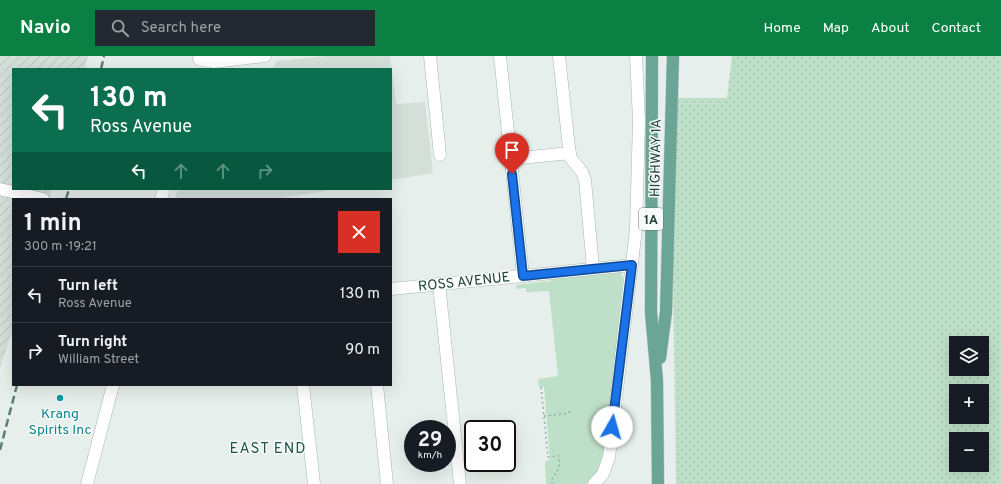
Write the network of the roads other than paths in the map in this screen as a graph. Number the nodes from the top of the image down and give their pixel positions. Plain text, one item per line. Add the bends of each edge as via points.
1 (265, 56) edge
2 (430, 56) edge
3 (500, 56) edge
4 (559, 56) edge
5 (636, 56) edge
6 (652, 56) edge
7 (673, 56) edge
8 (198, 61) edge
9 (570, 153) junction
10 (440, 155) dead end
11 (511, 159) junction
12 (0, 188) edge
13 (39, 198) edge
14 (632, 265) junction
15 (593, 268) junction
16 (523, 276) junction
17 (440, 284) junction
18 (392, 288) edge
19 (657, 381) junction
20 (113, 386) edge
21 (303, 386) edge
22 (377, 386) edge
23 (87, 484) edge
24 (314, 484) edge
25 (388, 484) edge
26 (460, 484) edge
27 (594, 484) edge
28 (658, 484) edge

1 - 8 street via 214,62
2 - 10 street
3 - 11 street
4 - 9 street
5 - 14 street via 639,139 637,222
6 - 19 main road, HIGHWAY 1A / 1A via 651,312
7 - 19 main road, HIGHWAY 1A / 1A via 666,312
9 - 11 street
9 - 15 street via 570,157 586,180
11 - 16 street
12 - 13 street
14 - 15 street, ROSS AVENUE
14 - 27 street via 609,457 603,474
15 - 16 street, ROSS AVENUE
16 - 17 street, ROSS AVENUE
17 - 18 street, ROSS AVENUE
17 - 26 street
19 - 28 main road, HIGHWAY 1A / 1A
20 - 23 street
21 - 24 street
22 - 25 street

